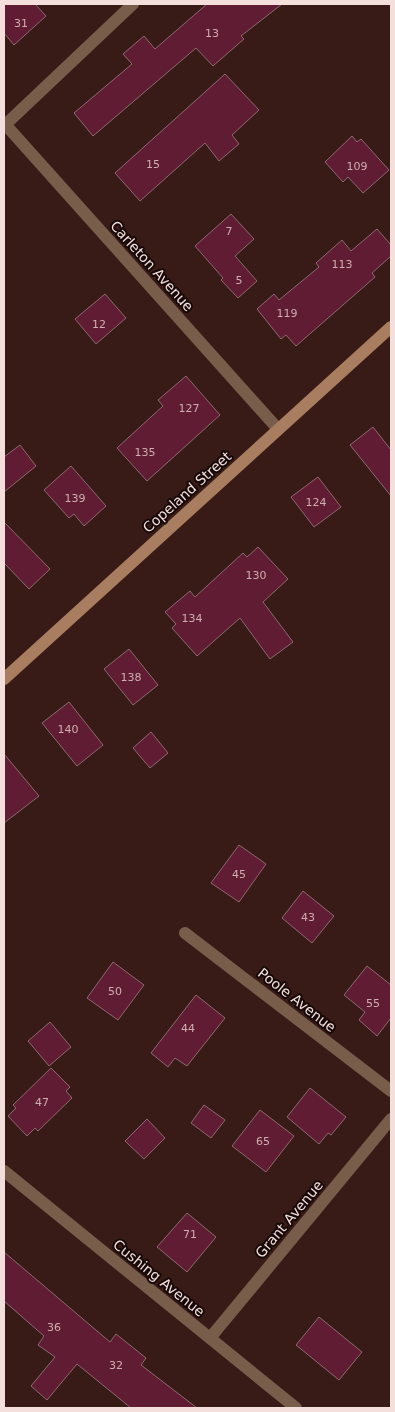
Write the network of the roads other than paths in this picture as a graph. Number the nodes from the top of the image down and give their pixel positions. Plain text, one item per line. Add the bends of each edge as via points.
1 (133, 4) edge
2 (4, 124) edge
3 (391, 327) edge
4 (278, 429) junction
5 (4, 679) edge
6 (185, 933) dead end
7 (391, 1091) edge
8 (391, 1119) edge
9 (4, 1171) edge
10 (210, 1338) junction
11 (296, 1408) edge

1 - 2 street
2 - 4 street, Carleton Avenue
3 - 4 main road, Copeland Street
4 - 5 main road, Copeland Street
6 - 7 street, Poole Avenue
8 - 10 street, Grant Avenue
9 - 10 street, Cushing Avenue
10 - 11 street, Cushing Avenue

